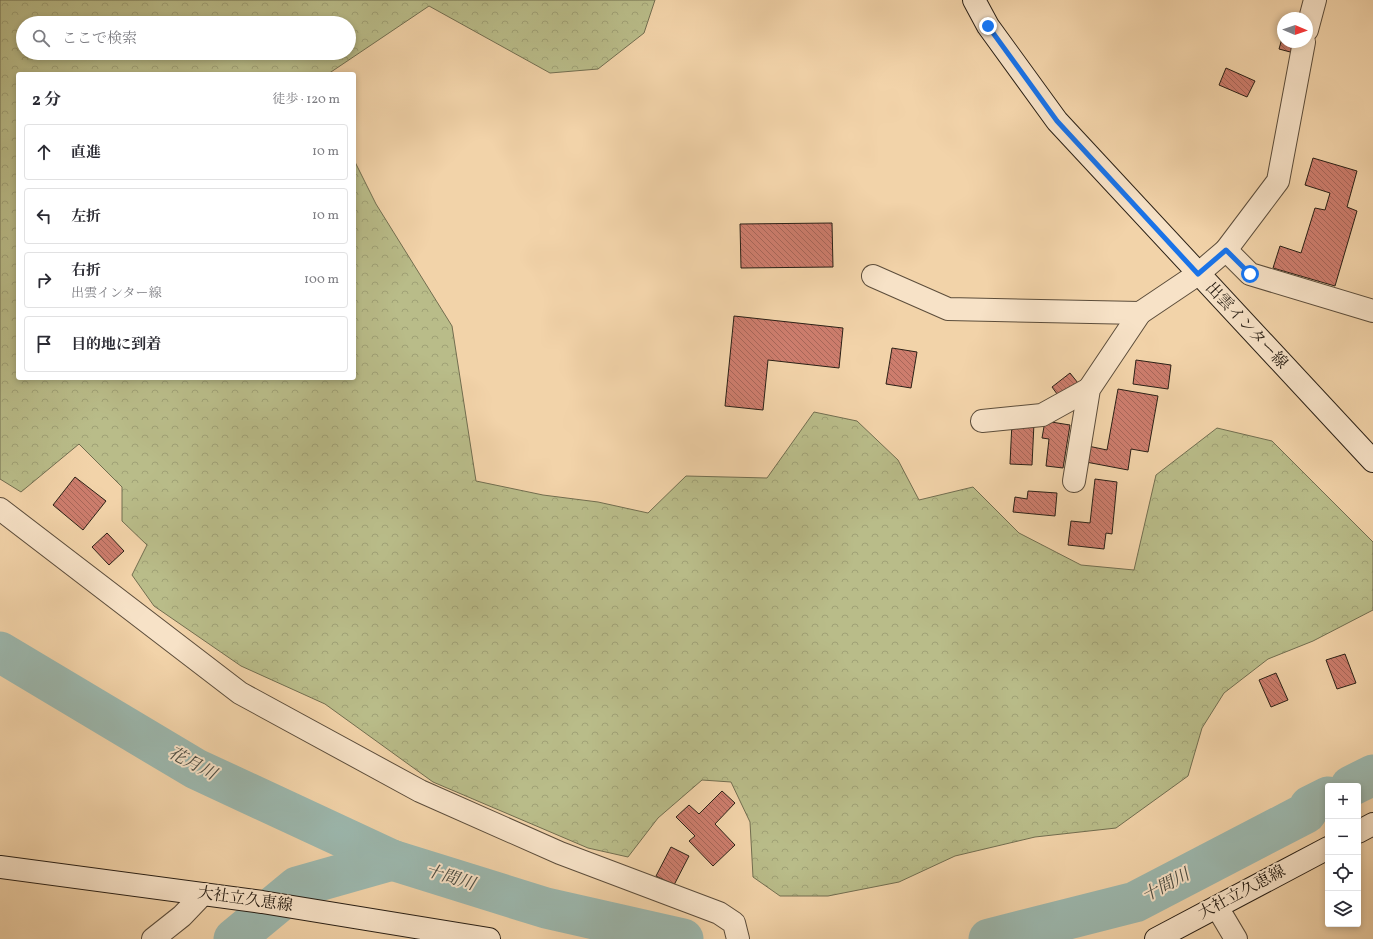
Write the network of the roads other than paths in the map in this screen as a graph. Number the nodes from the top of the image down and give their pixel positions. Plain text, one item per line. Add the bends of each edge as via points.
1 (974, 0) edge
2 (1315, 0) edge
3 (1312, 12) edge
4 (1303, 48) edge
5 (1226, 250) junction
6 (1198, 274) junction
7 (873, 276) dead end
8 (1373, 311) edge
9 (1140, 313) junction
10 (1089, 389) junction
11 (982, 421) dead end
12 (1373, 461) edge
13 (1074, 481) dead end
14 (0, 509) edge
15 (1373, 824) edge
16 (1361, 830) edge
17 (1325, 850) edge
18 (0, 867) edge
19 (203, 894) junction
20 (1217, 907) junction
21 (154, 939) edge
22 (489, 939) edge
23 (738, 939) edge
24 (1156, 939) edge
25 (1236, 939) edge

1 - 6 street, 出雲インター線 via 988,26 1057,121
2 - 3 street
4 - 5 street via 1278,181
5 - 6 street
5 - 8 street via 1250,274
6 - 9 street
6 - 12 street, 出雲インター線
7 - 9 street via 948,309
9 - 10 street
10 - 11 street via 1042,415
10 - 13 street
14 - 23 street via 240,693 420,791 560,853 719,913 734,923
15 - 16 street
17 - 20 street, 大社立久恵線
18 - 19 street, 大社立久恵線
19 - 21 street
19 - 22 street, 大社立久恵線
20 - 24 street, 大社立久恵線
20 - 25 street

